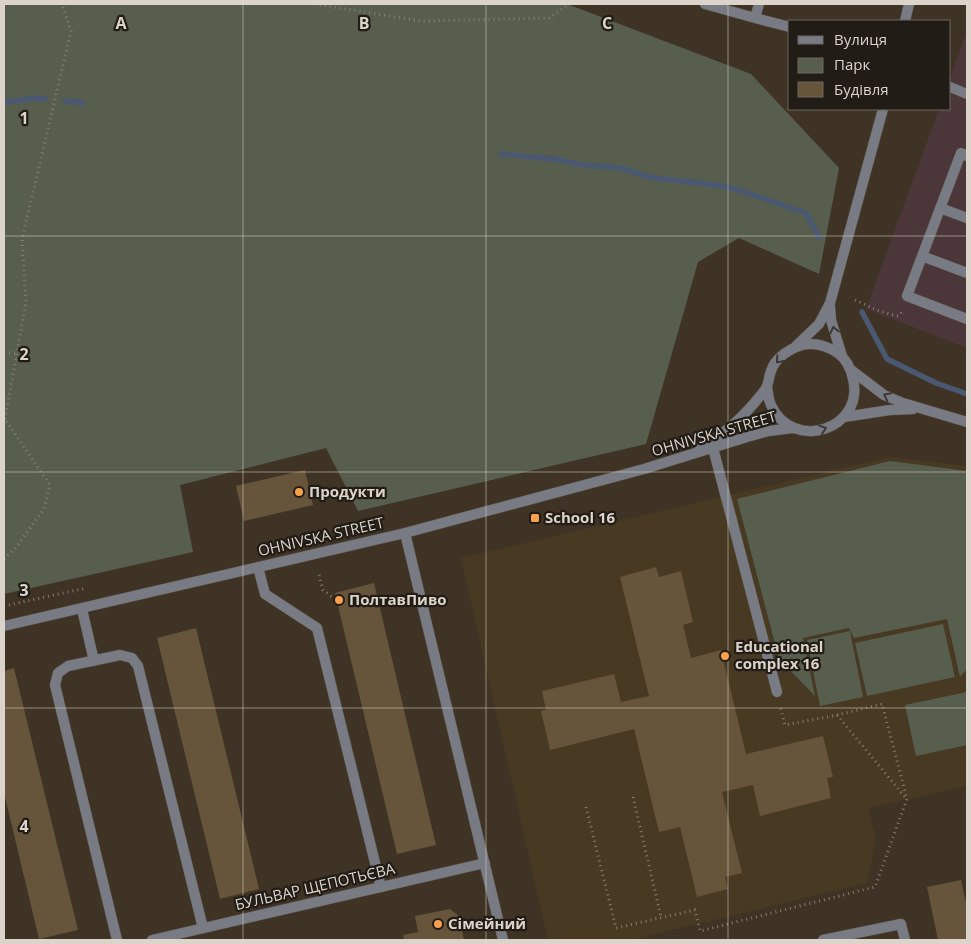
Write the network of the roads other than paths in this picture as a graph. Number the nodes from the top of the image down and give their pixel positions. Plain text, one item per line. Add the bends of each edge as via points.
1 (705, 4) edge
2 (759, 4) edge
3 (909, 4) edge
4 (756, 18) junction
5 (905, 20) edge
6 (788, 26) edge
7 (951, 87) edge
8 (967, 94) edge
9 (883, 110) edge
10 (967, 156) edge
11 (940, 208) junction
12 (967, 218) edge
13 (922, 256) junction
14 (967, 273) edge
15 (830, 303) junction
16 (967, 319) edge
17 (793, 348) junction
18 (842, 356) junction
19 (851, 370) junction
20 (767, 386) junction
21 (929, 410) junction
22 (844, 417) junction
23 (967, 422) edge
24 (793, 428) junction
25 (713, 448) junction
26 (644, 470) junction
27 (405, 533) junction
28 (258, 567) junction
29 (82, 609) junction
30 (4, 626) edge
31 (94, 661) junction
32 (777, 692) road end
33 (485, 863) junction
34 (381, 887) junction
35 (203, 928) junction
36 (117, 940) edge
37 (152, 940) edge
38 (503, 940) edge
39 (823, 940) edge
40 (904, 940) edge

1 - 4 street
2 - 4 street
3 - 5 street
4 - 6 street
7 - 8 street
9 - 15 street
10 - 11 street via 961,153
11 - 12 street
11 - 13 street
13 - 14 street
13 - 16 street via 908,296
15 - 17 street, OHNIVSKA STREET via 819,324
18 -> 15 street via 831,320
17 - 18 street via 819,345
17 -> 20 street, OHNIVSKA STREET via 780,356
18 - 19 street
21 -> 19 street via 884,395
19 - 22 street via 855,387 852,403
20 - 24 street, OHNIVSKA STREET via 770,403 777,416
20 - 26 street, OHNIVSKA STREET via 733,426 713,440
21 - 22 street via 890,410
21 - 23 street
24 -> 22 street, OHNIVSKA STREET via 818,431
24 - 25 street, OHNIVSKA STREET via 769,431
25 - 26 street, OHNIVSKA STREET
25 - 32 street
26 - 27 street, OHNIVSKA STREET
27 - 28 street, OHNIVSKA STREET
27 - 33 street
28 - 29 street, OHNIVSKA STREET
28 - 34 street via 265,594 316,628
29 - 30 street, OHNIVSKA STREET
29 - 31 street
31 - 35 street via 120,655 132,658 138,666
31 - 36 street via 68,666 58,673 55,685
33 - 34 street, БУЛЬВАР ЩЕПОТЬЄВА
33 - 38 street
34 - 35 street, БУЛЬВАР ЩЕПОТЬЄВА
35 - 37 street, БУЛЬВАР ЩЕПОТЬЄВА
39 - 40 street via 901,924

